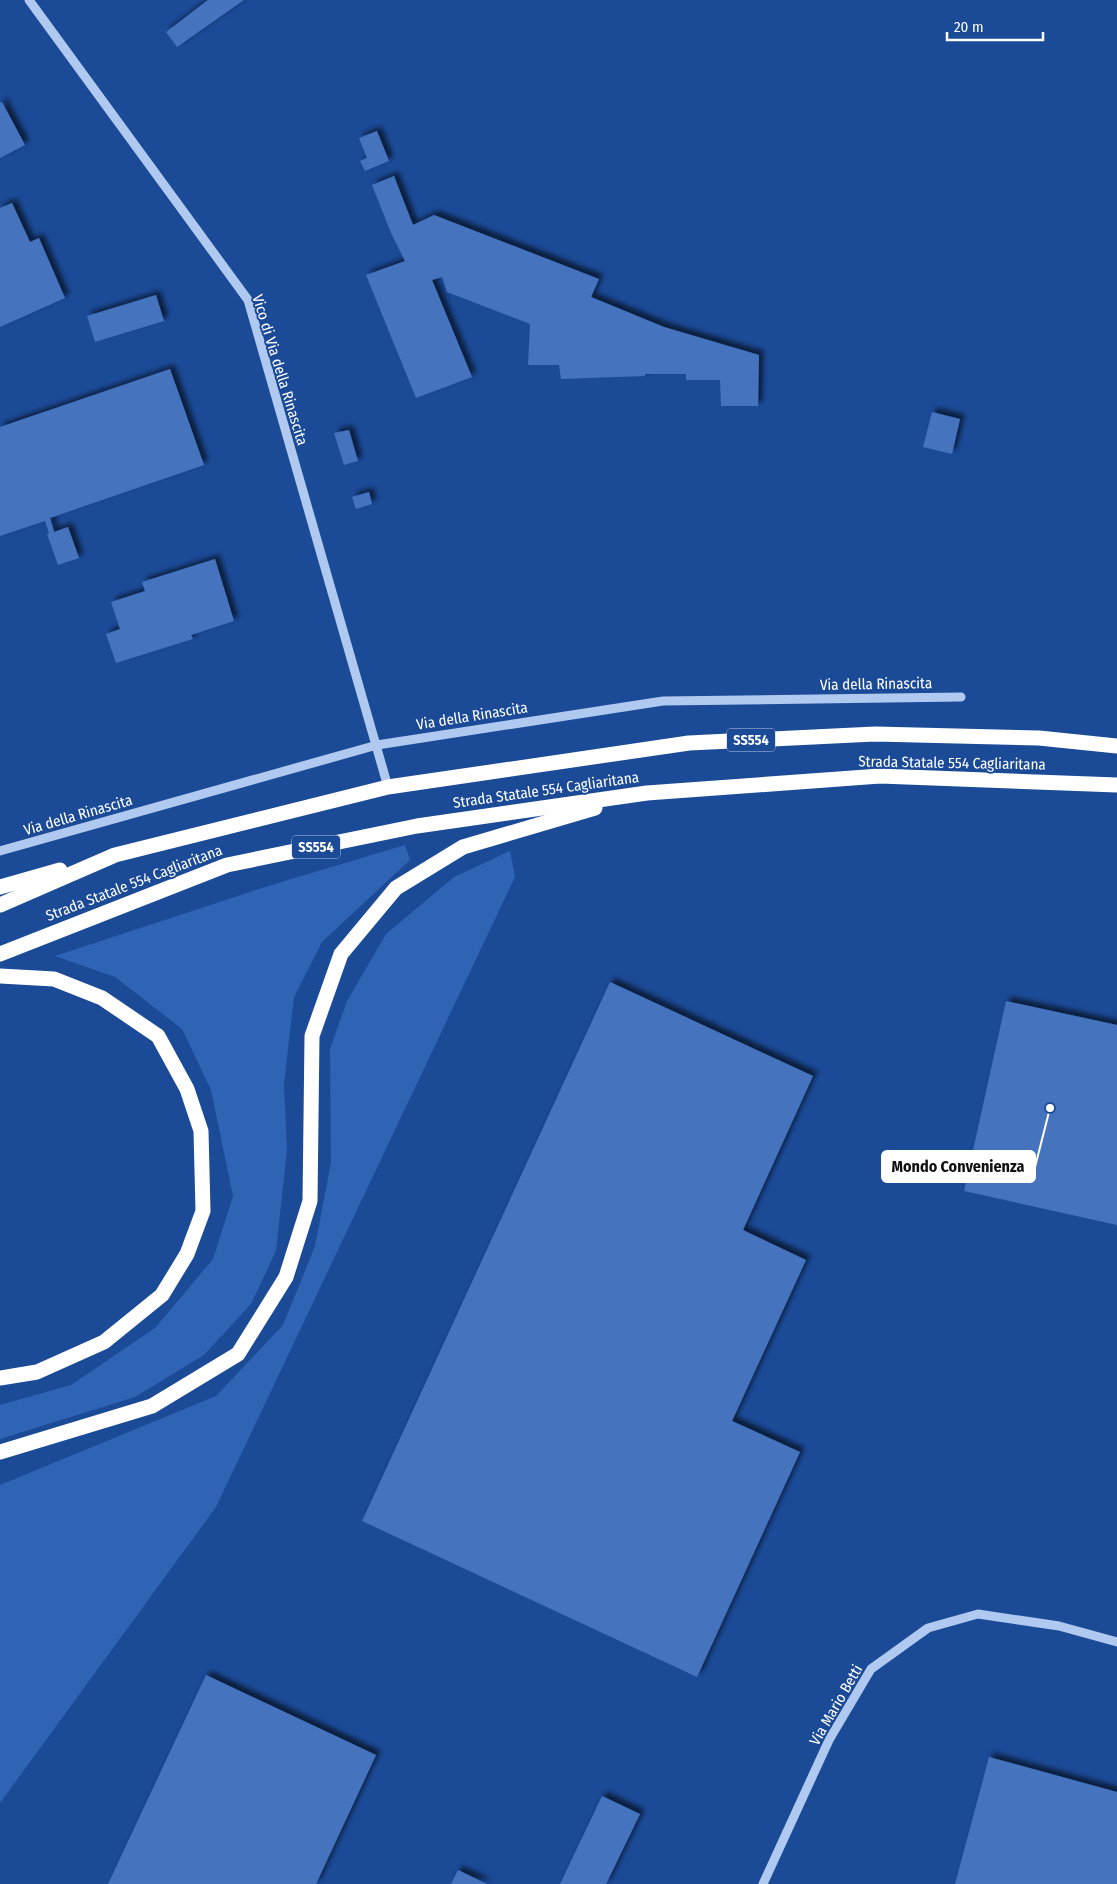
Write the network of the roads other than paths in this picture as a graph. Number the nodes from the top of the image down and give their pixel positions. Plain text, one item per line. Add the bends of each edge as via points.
1 (29, 0) edge
2 (961, 697) dead end
3 (377, 745) junction
4 (1117, 746) edge
5 (1117, 785) edge
6 (388, 787) junction
7 (647, 793) junction
8 (0, 851) edge
9 (115, 855) junction
10 (0, 887) edge
11 (0, 905) edge
12 (0, 954) edge
13 (0, 976) edge
14 (0, 1378) edge
15 (0, 1452) edge
16 (1117, 1642) edge
17 (763, 1884) edge

1 - 3 street, Vico di Via della Rinascita via 248,300
2 - 3 street, Via della Rinascita via 663,700
3 - 6 street, Vico di Via della Rinascita
3 - 8 street, Via della Rinascita
4 - 6 highway, Strada Statale 554 Cagliaritana / SS554 via 1040,738 875,734 689,743
5 - 7 highway, Strada Statale 554 Cagliaritana / SS554 via 880,776
6 - 9 highway, Strada Statale 554 Cagliaritana / SS554
7 - 12 highway, Strada Statale 554 Cagliaritana / SS554 via 417,826 227,865
7 - 15 highway via 463,847 396,888 341,954 312,1036 310,1201 286,1277 238,1354 152,1406
9 - 10 highway
9 - 11 highway, Strada Statale 554 Cagliaritana / SS554
13 - 14 highway via 54,979 102,998 158,1036 187,1089 201,1131 203,1211 186,1254 162,1295 104,1342 37,1372
16 - 17 street, Via Mario Betti via 1059,1626 978,1614 928,1628 871,1669 829,1740

